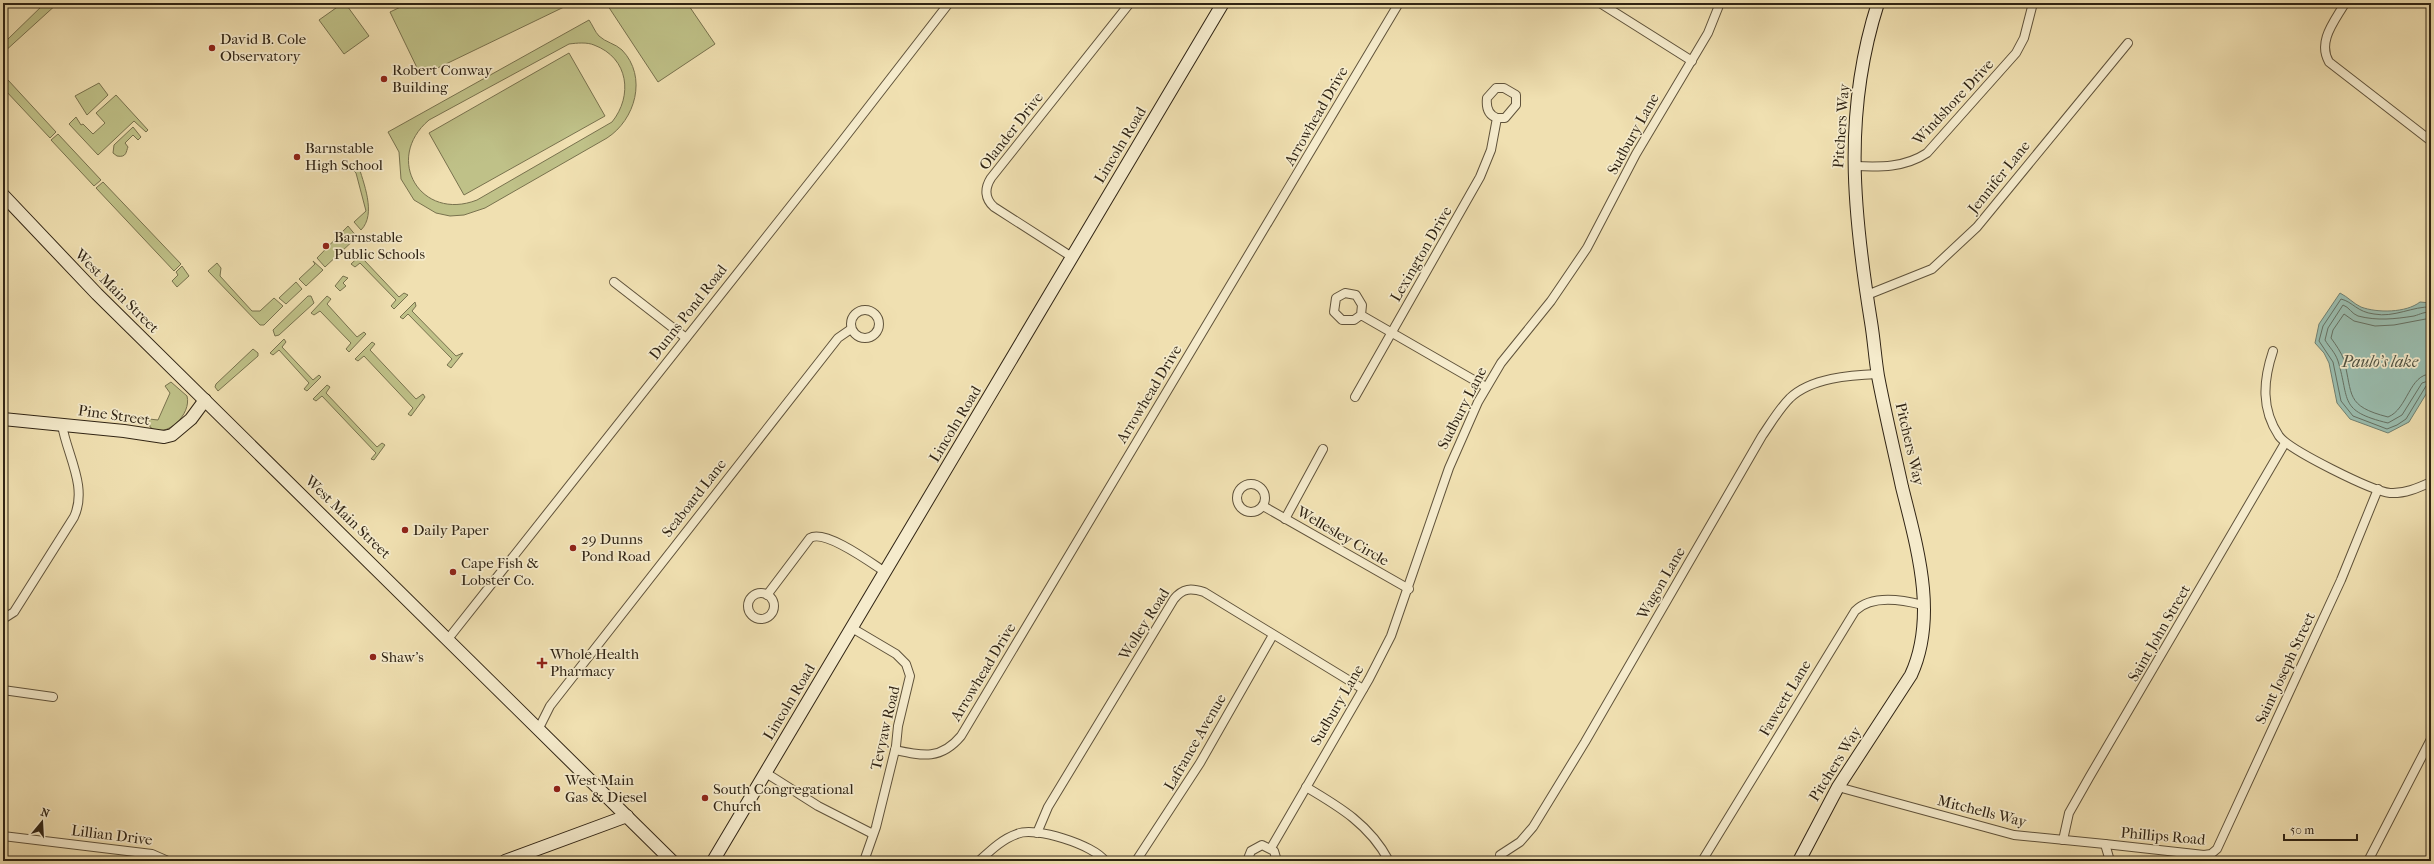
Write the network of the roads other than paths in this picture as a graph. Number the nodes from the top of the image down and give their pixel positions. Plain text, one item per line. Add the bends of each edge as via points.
1 (949, 3) edge
2 (1130, 3) edge
3 (1223, 3) edge
4 (1399, 3) edge
5 (1600, 3) edge
6 (1720, 3) edge
7 (1878, 3) edge
8 (2033, 3) edge
9 (2346, 3) edge
10 (2128, 43) dead end
11 (1692, 61) junction
12 (1497, 118) dead end
13 (2431, 141) edge
14 (1854, 166) junction
15 (3, 195) edge
16 (1072, 256) junction
17 (614, 282) dead end
18 (1867, 295) junction
19 (1361, 315) dead end
20 (851, 329) dead end
21 (1391, 333) junction
22 (686, 338) junction
23 (2273, 351) dead end
24 (1878, 374) junction
25 (1486, 387) junction
26 (1355, 397) dead end
27 (205, 400) junction
28 (3, 419) edge
29 (62, 425) junction
30 (2285, 443) junction
31 (1324, 449) dead end
32 (2431, 482) edge
33 (2378, 490) junction
34 (1263, 506) dead end
35 (1285, 519) junction
36 (885, 572) junction
37 (1408, 589) junction
38 (767, 595) dead end
39 (1924, 605) junction
40 (3, 619) edge
41 (852, 628) junction
42 (1273, 635) junction
43 (448, 639) junction
44 (1363, 689) junction
45 (3, 690) edge
46 (53, 697) dead end
47 (538, 730) junction
48 (2431, 739) edge
49 (895, 750) junction
50 (766, 773) junction
51 (1306, 787) junction
52 (1838, 787) junction
53 (627, 816) junction
54 (1038, 833) junction
55 (873, 834) junction
56 (3, 836) edge
57 (2063, 840) junction
58 (2105, 844) junction
59 (1271, 848) junction
60 (1500, 855) dead end
61 (2213, 857) edge
62 (168, 861) edge
63 (505, 861) edge
64 (672, 861) edge
65 (713, 861) edge
66 (864, 861) edge
67 (979, 861) edge
68 (1105, 861) edge
69 (1136, 861) edge
70 (1248, 861) edge
71 (1277, 861) edge
72 (1389, 861) edge
73 (1702, 861) edge
74 (1799, 861) edge
75 (2110, 861) edge
76 (2368, 861) edge

1 - 22 street, Dunns Pond Road
2 - 16 street, Olander Drive via 995,172 987,187 987,198 994,207
3 - 16 main road, Lincoln Road
4 - 49 street, Arrowhead Drive via 961,736 952,747 940,754
5 - 11 street
6 - 11 street, Sudbury Lane via 1713,24
7 - 14 main road, Pitchers Way via 1864,54 1858,96
8 - 14 street, Windshore Drive via 2024,38 2016,53 1927,153 1910,162 1894,166
9 - 13 street via 2327,34 2325,52 2335,69
10 - 18 street, Jennifer Lane via 1976,226 1932,269
11 - 25 street, Sudbury Lane via 1636,154 1581,258 1551,301 1501,363
12 - 21 street, Lexington Drive via 1491,150 1480,177
14 - 18 main road, Pitchers Way via 1856,218
15 - 27 main road, West Main Street via 87,284
16 - 36 main road, Lincoln Road
17 - 22 street
18 - 24 main road, Pitchers Way
19 - 21 street
20 - 47 street, Seaboard Lane via 833,344 617,619 550,706
21 - 25 street
21 - 26 street, Lexington Drive
22 - 43 street, Dunns Pond Road
23 - 30 street via 2267,370 2264,396 2274,425
24 - 39 main road, Pitchers Way via 1915,539
24 - 60 street, Wagon Lane via 1856,375 1817,384 1798,392 1783,406 1762,436 1533,827 1520,842
25 - 37 street, Sudbury Lane via 1463,432 1449,468
27 - 29 main road, Pine Street via 191,419 172,435 164,437
27 - 43 main road, West Main Street
28 - 29 main road, Pine Street
29 - 40 street via 65,445 81,490 78,507 14,612
30 - 33 street
30 - 57 street, Saint John Street via 2084,788 2068,817
31 - 35 street
32 - 33 street via 2403,492 2389,493
33 - 61 street, Saint Joseph Street via 2365,526 2288,698
34 - 35 street, Wellesley Circle
35 - 37 street, Wellesley Circle
36 - 38 street via 828,538 816,535 810,538
36 - 41 main road, Lincoln Road
37 - 44 street, Sudbury Lane via 1391,636
39 - 52 main road, Pitchers Way via 1920,648 1911,675
39 - 73 street, Fawcett Lane via 1906,601 1879,601 1864,604 1855,611
41 - 49 street, Tevyaw Road via 890,649 902,659 908,669 910,681 900,716
41 - 50 main road, Lincoln Road
42 - 44 street, Wolley Road
42 - 54 street, Wolley Road via 1204,592 1192,589 1181,591 1048,807
42 - 69 street, Lafrance Avenue via 1200,763
43 - 47 main road, West Main Street
44 - 51 street, Sudbury Lane
45 - 46 street
47 - 53 main road, West Main Street
48 - 76 street
49 - 55 street, Tevyaw Road
50 - 55 street via 818,806
50 - 65 main road, Lincoln Road
51 - 59 street, Sudbury Lane
51 - 72 street via 1360,822 1377,841
52 - 57 street, Mitchells Way via 2014,835
52 - 74 main road, Pitchers Way
53 - 63 main road
53 - 64 main road, West Main Street
54 - 67 street via 1017,833
54 - 68 street via 1084,845 1098,853
55 - 66 street, Tevyaw Road
56 - 62 street, Lillian Drive via 152,854
57 - 58 street, Mitchells Way
58 - 61 street, Phillips Road
58 - 75 street
59 - 70 street via 1265,845 1258,846 1249,853
59 - 71 street

